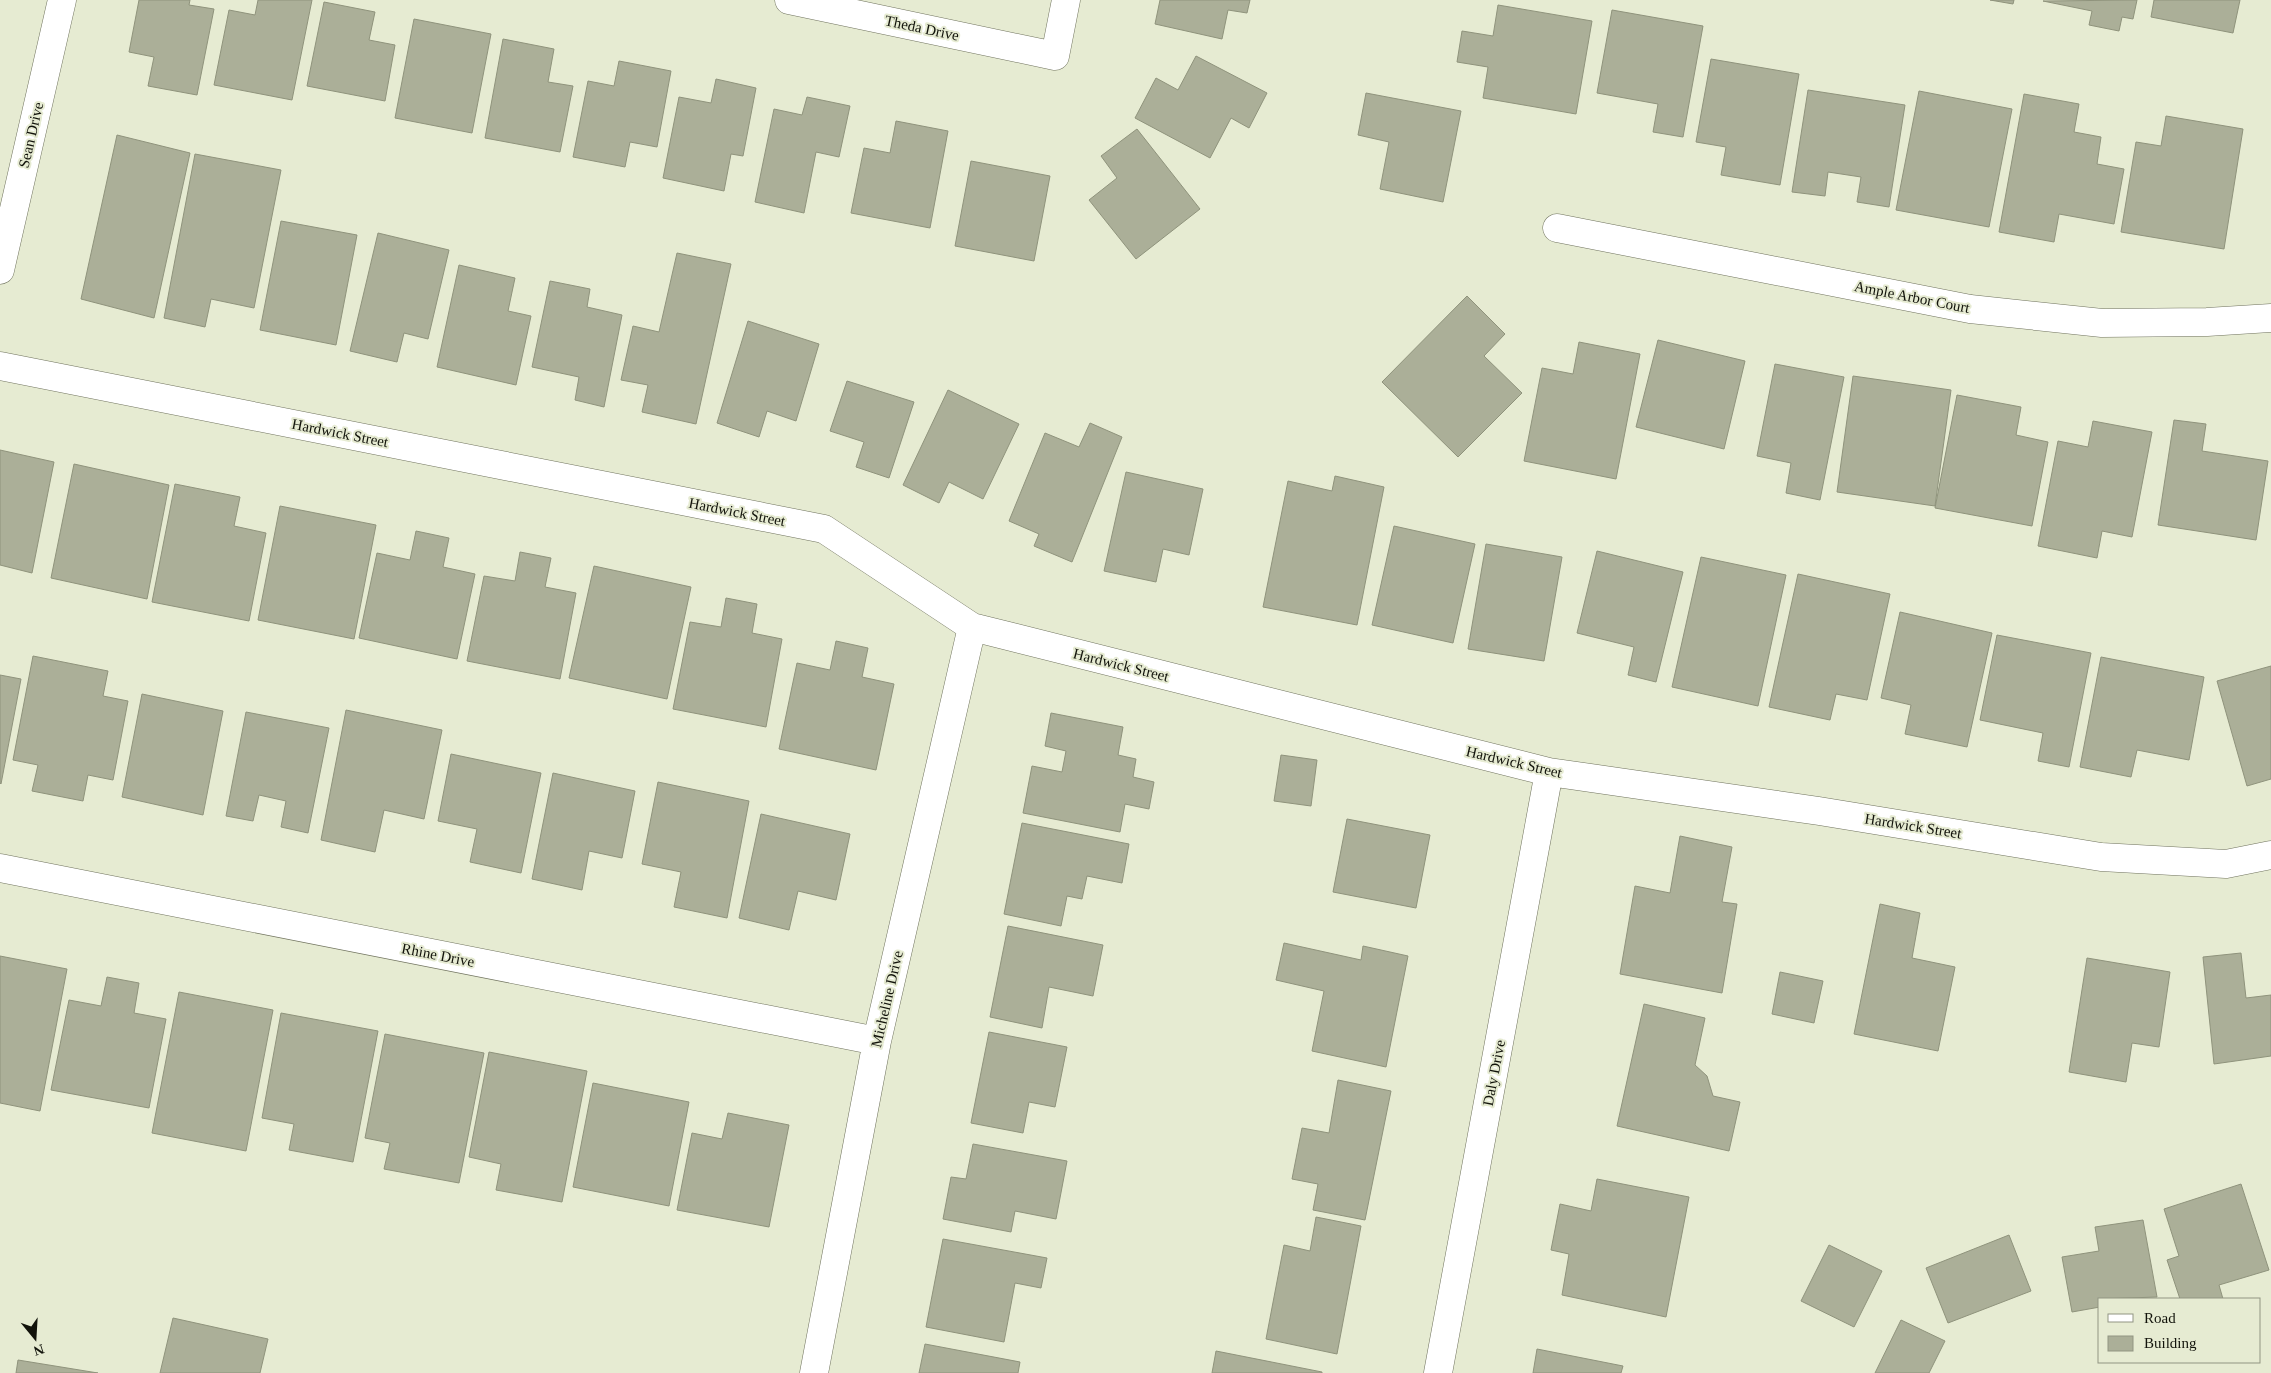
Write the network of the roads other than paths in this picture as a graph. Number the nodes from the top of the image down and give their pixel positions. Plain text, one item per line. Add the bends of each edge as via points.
1 (62, 0) edge
2 (789, 0) edge
3 (1066, 0) edge
4 (1557, 228) dead end
5 (0, 270) edge
6 (2271, 318) edge
7 (0, 366) edge
8 (972, 627) junction
9 (1549, 772) junction
10 (2271, 855) edge
11 (0, 868) edge
12 (877, 1042) junction
13 (814, 1373) edge
14 (1438, 1373) edge

1 - 5 street, Sean Drive
2 - 3 street, Theda Drive via 1055,56
4 - 6 street, Ample Arbor Court via 1970,309 2102,323
7 - 8 street, Hardwick Street via 824,529
8 - 9 street, Hardwick Street
8 - 12 street, Micheline Drive
9 - 10 street, Hardwick Street via 1819,811 2101,857 2226,864
9 - 14 street, Daly Drive
11 - 12 street, Rhine Drive
12 - 13 street, Micheline Drive

